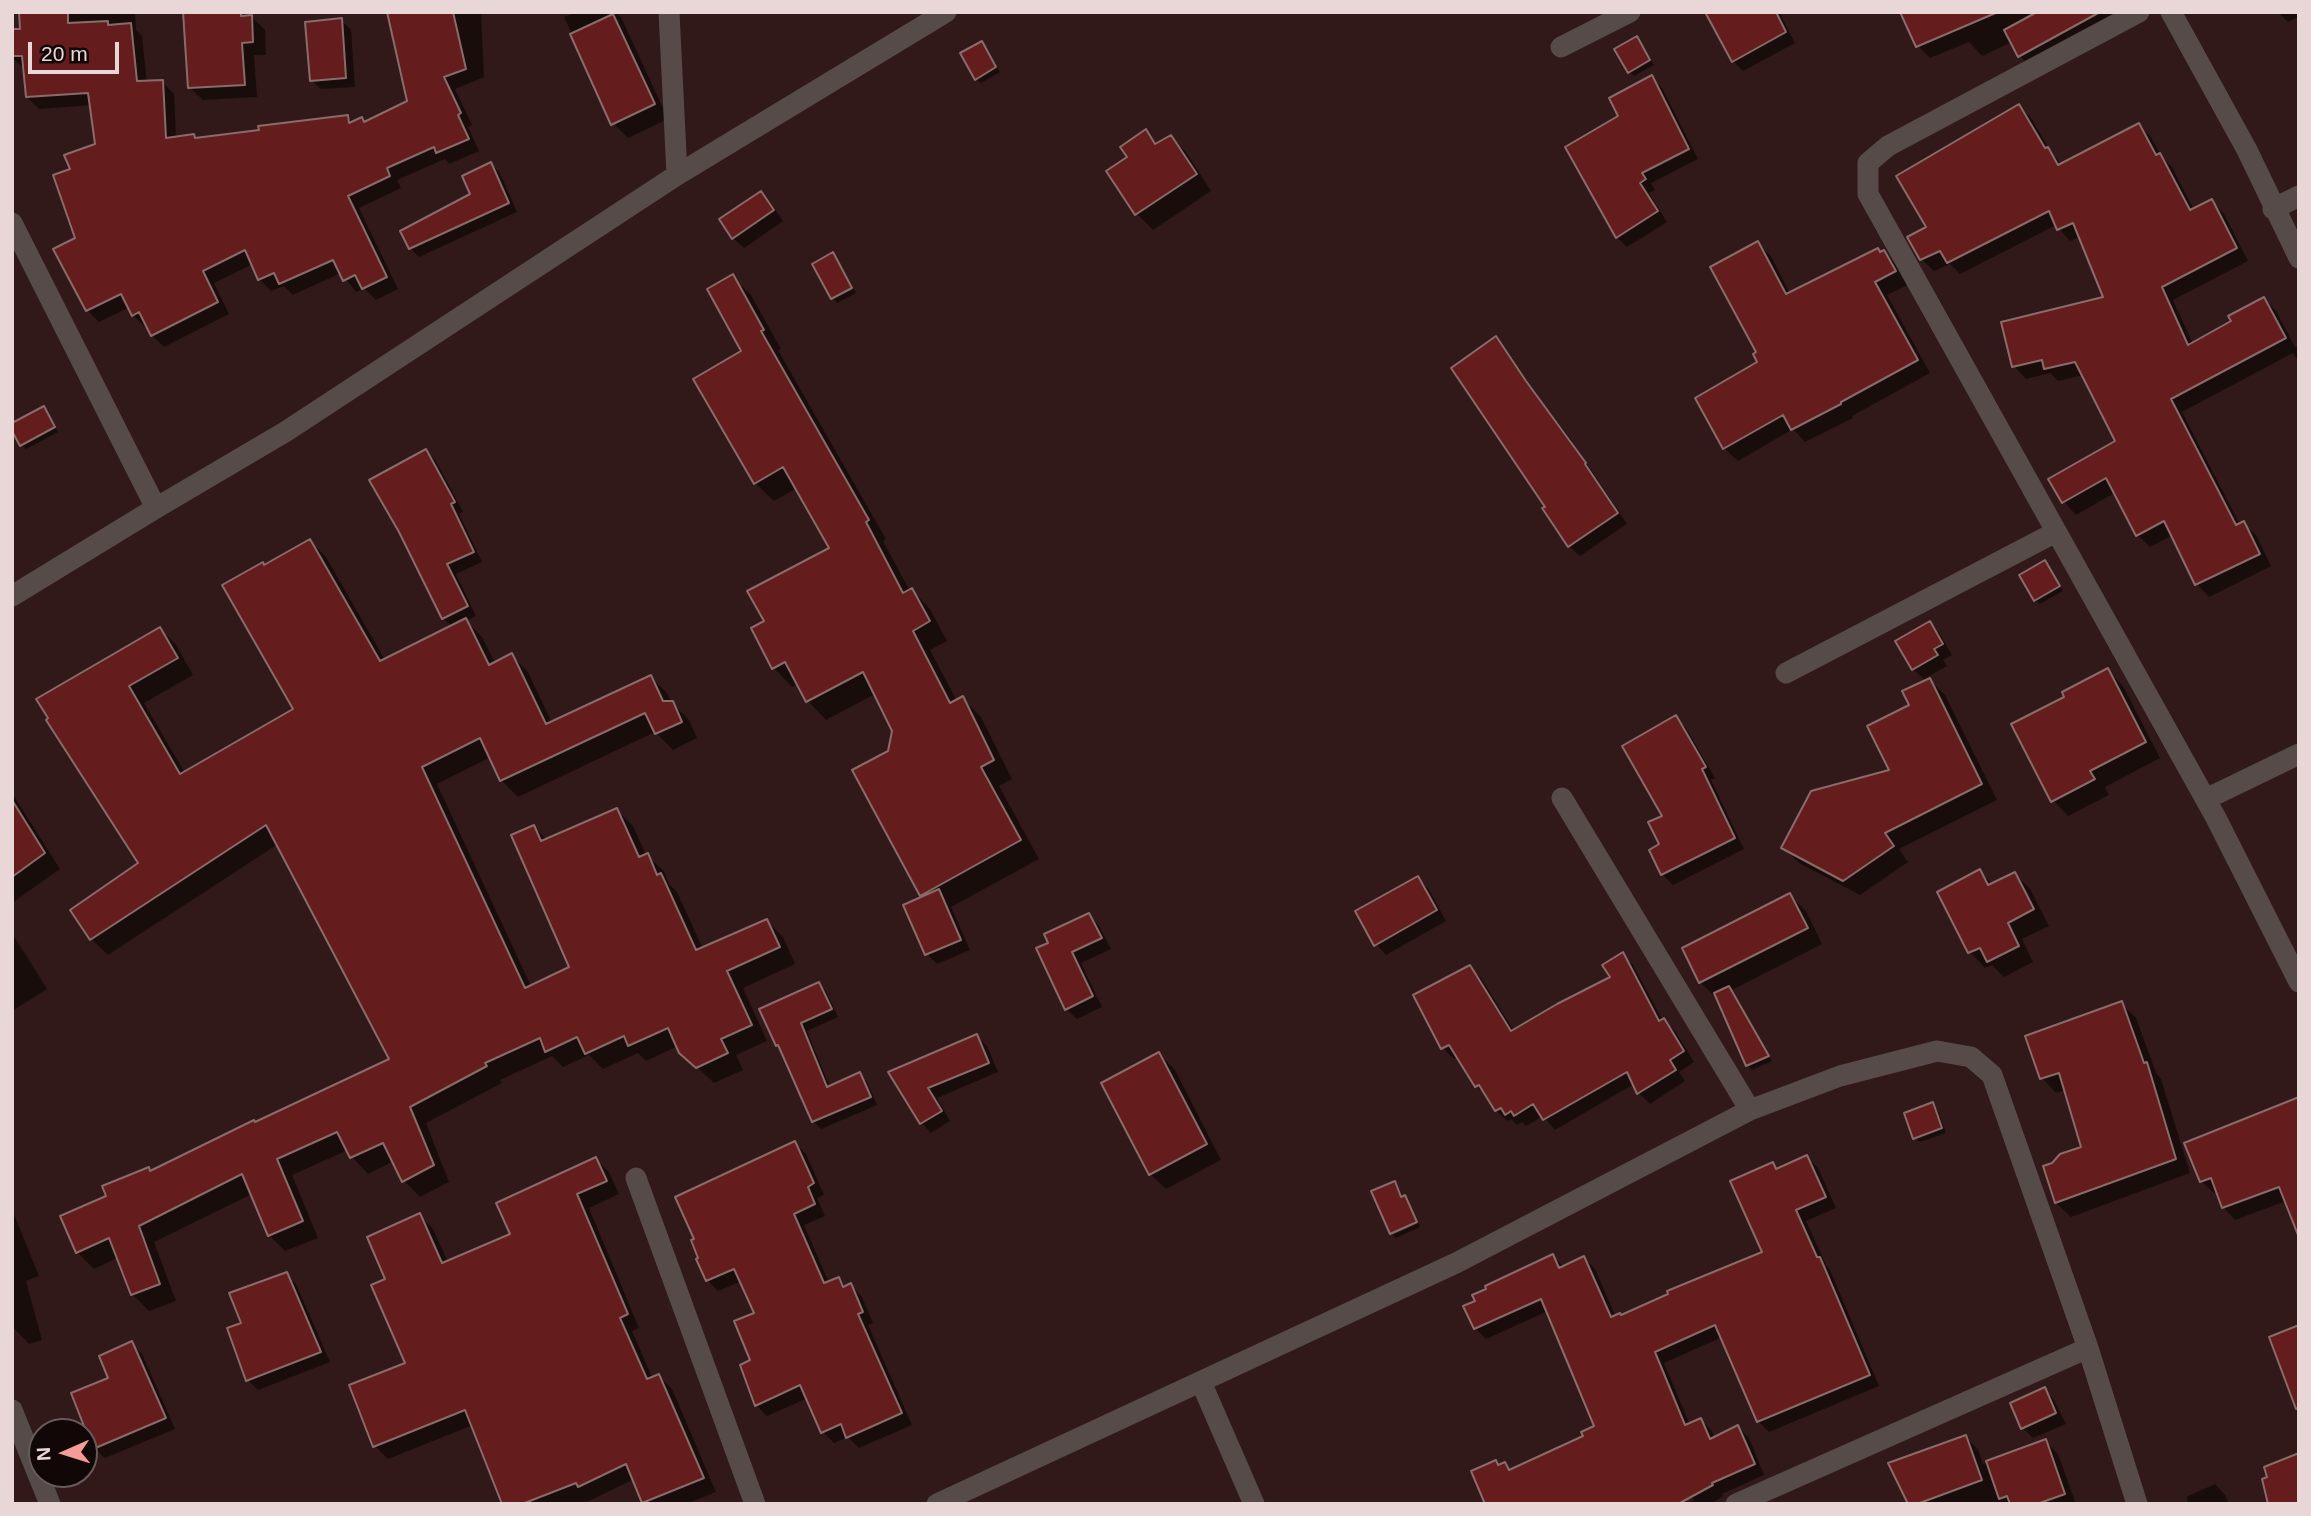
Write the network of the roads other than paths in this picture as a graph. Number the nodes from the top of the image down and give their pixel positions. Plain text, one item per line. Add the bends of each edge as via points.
1 (669, 12) edge
2 (946, 12) edge
3 (1630, 12) edge
4 (2138, 12) edge
5 (2171, 12) edge
6 (1560, 47) dead end
7 (677, 175) junction
8 (2299, 195) edge
9 (2273, 209) junction
10 (12, 223) edge
11 (2299, 258) edge
12 (156, 508) junction
13 (2056, 532) junction
14 (12, 596) edge
15 (1786, 673) dead end
16 (2299, 754) edge
17 (1562, 798) dead end
18 (2206, 799) junction
19 (2299, 982) edge
20 (1750, 1111) junction
21 (636, 1178) dead end
22 (2088, 1348) junction
23 (1201, 1382) junction
24 (12, 1410) edge
25 (50, 1504) edge
26 (755, 1504) edge
27 (937, 1504) edge
28 (1254, 1504) edge
29 (1736, 1504) edge
30 (2137, 1504) edge

1 - 7 street
2 - 7 street
3 - 6 street
4 - 13 street via 1888,146 1868,163 1868,194
5 - 9 street via 2247,150
7 - 12 street via 285,432
8 - 9 street
9 - 11 street
10 - 12 street
12 - 14 street
13 - 15 street
13 - 18 street
16 - 18 street
17 - 20 street
18 - 19 street
20 - 22 street via 1840,1076 1937,1051 1971,1057 1992,1075
20 - 23 street via 1456,1263
21 - 26 street
22 - 29 street
22 - 30 street
23 - 27 street
23 - 28 street
24 - 25 street

